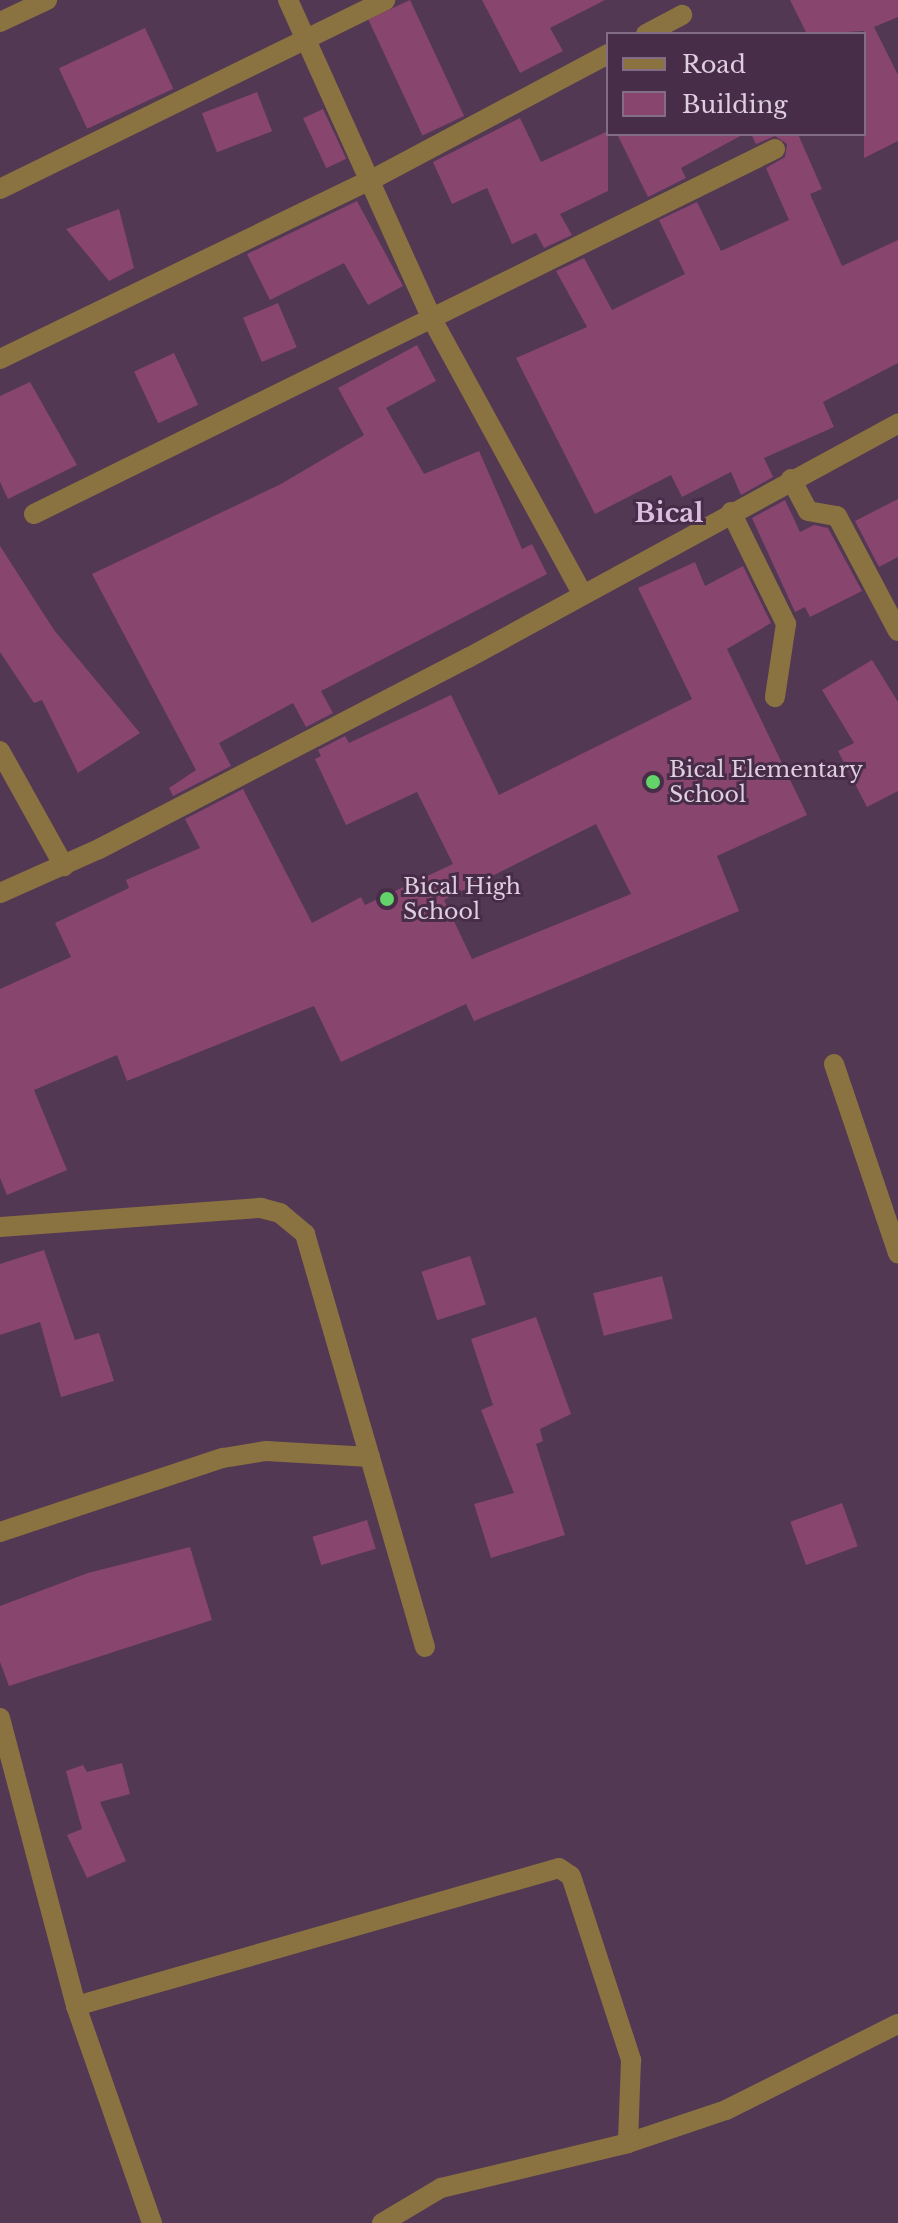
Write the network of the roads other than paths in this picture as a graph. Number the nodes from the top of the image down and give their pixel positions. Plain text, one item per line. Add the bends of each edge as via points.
1 (47, 0) edge
2 (288, 0) edge
3 (385, 0) edge
4 (682, 15) dead end
5 (0, 22) edge
6 (650, 32) edge
7 (307, 38) junction
8 (606, 55) edge
9 (775, 149) dead end
10 (373, 179) junction
11 (0, 189) edge
12 (433, 321) junction
13 (0, 359) edge
14 (898, 424) edge
15 (791, 479) junction
16 (731, 512) junction
17 (34, 514) dead end
18 (582, 593) junction
19 (898, 631) edge
20 (775, 697) dead end
21 (0, 751) edge
22 (64, 866) junction
23 (0, 893) edge
24 (834, 1064) dead end
25 (0, 1227) edge
26 (898, 1253) edge
27 (370, 1457) junction
28 (0, 1532) edge
29 (425, 1647) dead end
30 (0, 1718) edge
31 (76, 2006) junction
32 (898, 2024) edge
33 (628, 2143) junction
34 (152, 2223) edge
35 (382, 2223) edge

1 - 5 street
2 - 7 street
3 - 7 street
4 - 6 street
7 - 10 street
7 - 11 street
8 - 10 street
9 - 12 street
10 - 12 street
10 - 13 street
12 - 17 street
12 - 18 street
14 - 15 street
15 - 16 street
15 - 19 street via 808,511 837,516
16 - 18 street
16 - 20 street via 786,624
18 - 22 street via 468,658
21 - 22 street
22 - 23 street
24 - 26 street
25 - 27 street via 261,1208 280,1213 305,1234
27 - 28 street via 266,1451 223,1458
27 - 29 street
30 - 31 street
31 - 33 street via 559,1868 571,1876 631,2060
31 - 34 street
32 - 33 street via 726,2110
33 - 35 street via 441,2188

